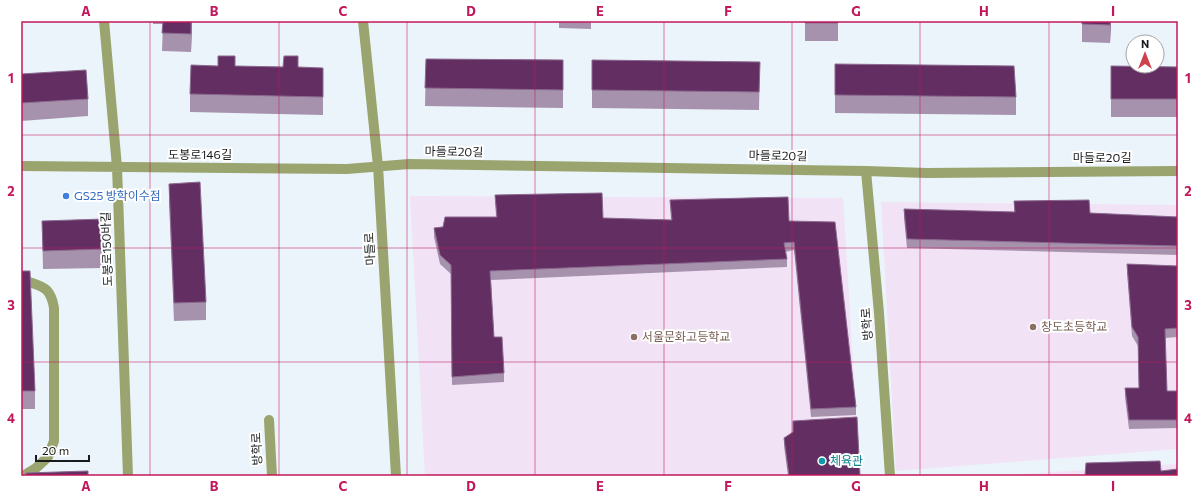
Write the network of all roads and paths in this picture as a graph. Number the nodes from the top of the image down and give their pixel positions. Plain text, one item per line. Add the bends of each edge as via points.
1 (104, 21) edge
2 (363, 21) edge
3 (21, 166) edge
4 (378, 166) junction
5 (117, 167) junction
6 (866, 170) junction
7 (1178, 171) edge
8 (21, 278) edge
9 (269, 420) dead end
10 (23, 476) edge
11 (128, 476) edge
12 (272, 476) edge
13 (396, 476) edge
14 (890, 476) edge

1 - 5 street, 도봉로150바길
2 - 4 street, 마들로
3 - 5 street, 도봉로146길
4 - 5 street, 도봉로146길 via 347,169
4 - 6 street, 마들로20길 via 409,164
4 - 13 street, 마들로
5 - 11 street, 도봉로150바길
6 - 7 street, 마들로20길 via 927,173
6 - 14 street, 방학로
8 - 10 street via 47,290 54,308 54,441 48,457
9 - 12 street, 방학로

